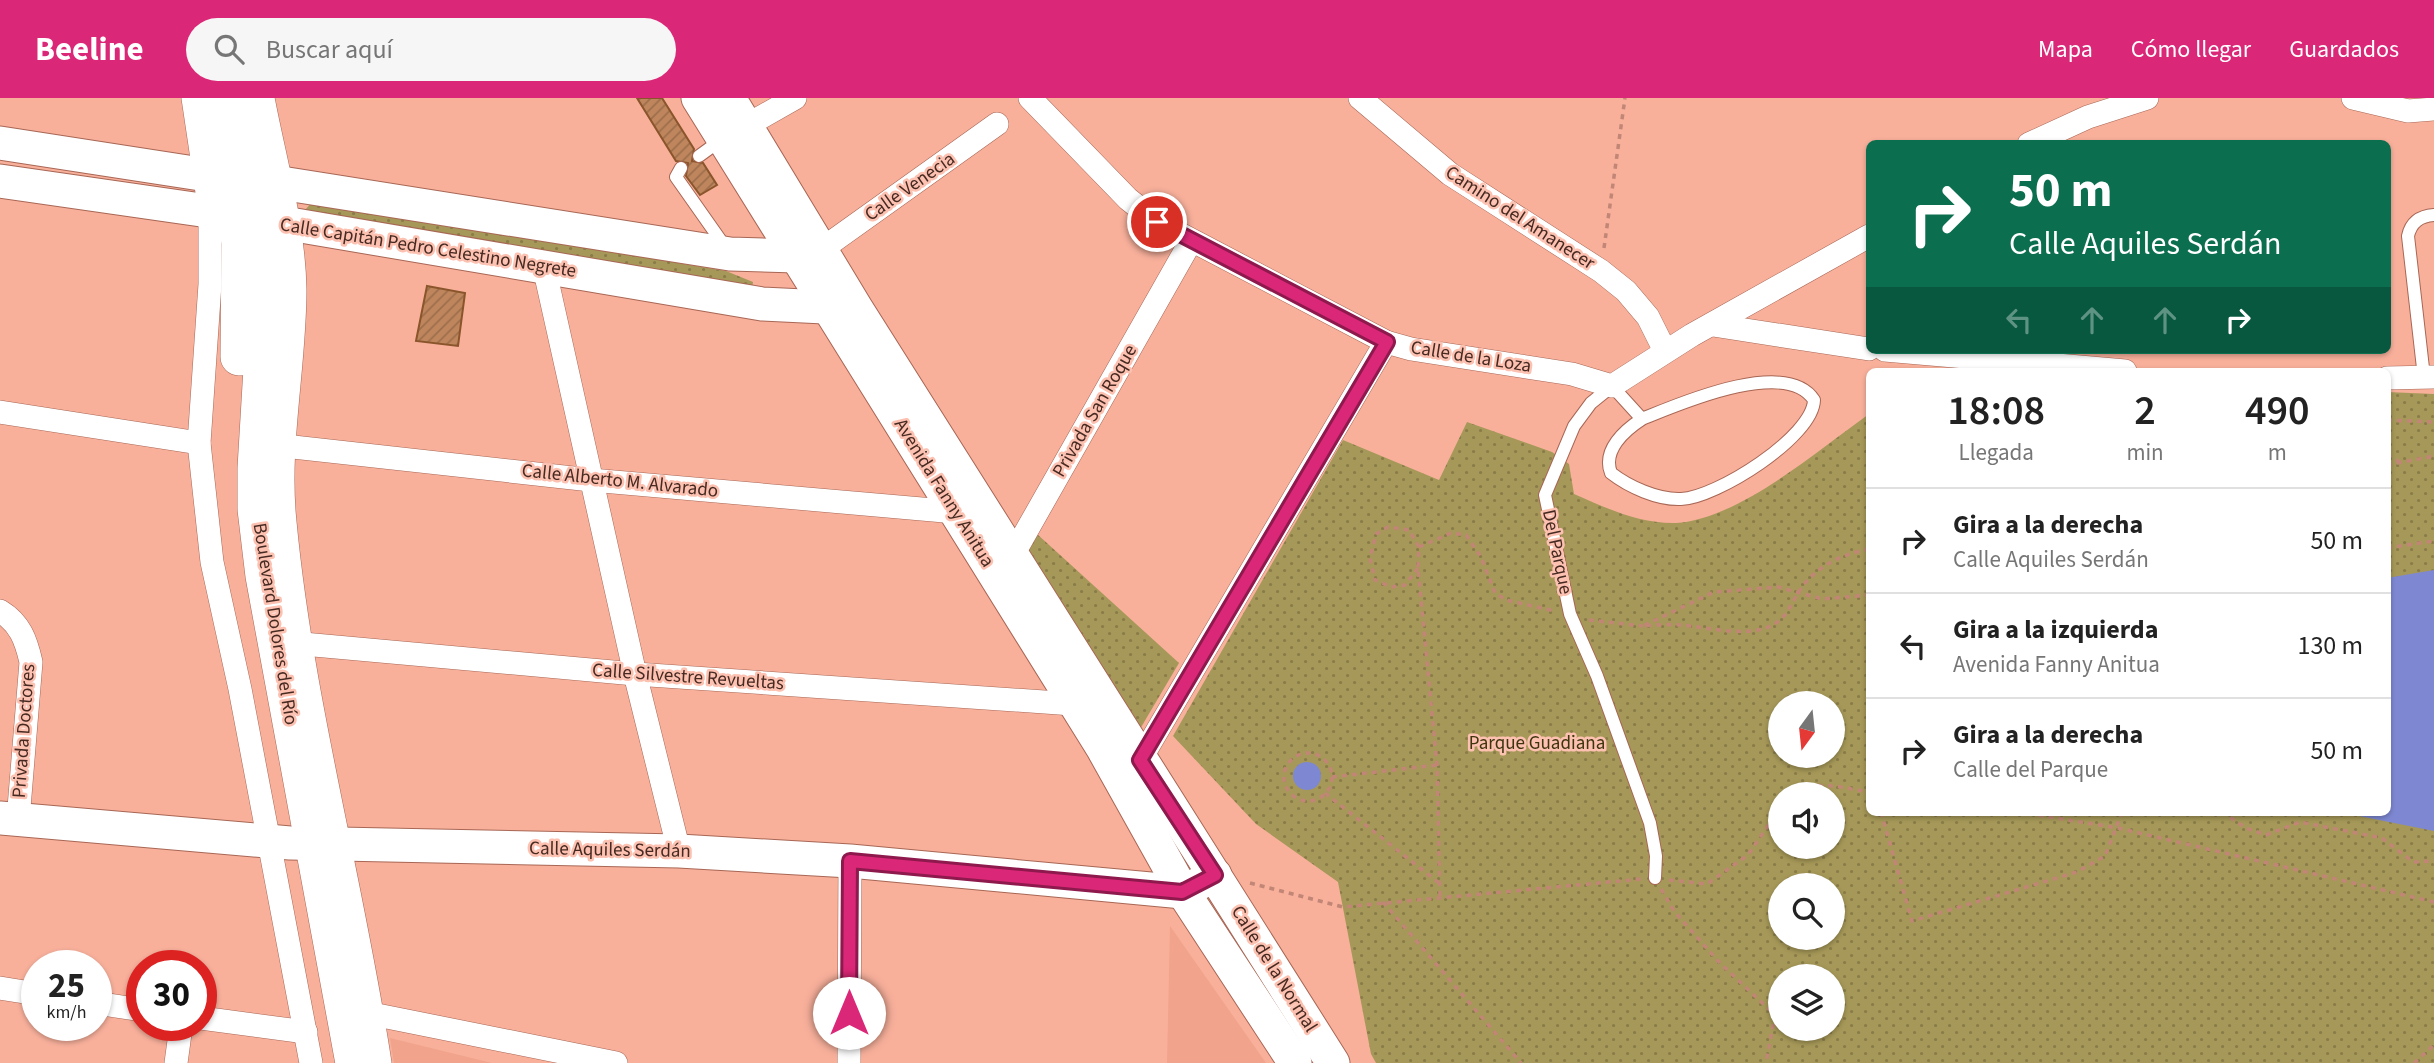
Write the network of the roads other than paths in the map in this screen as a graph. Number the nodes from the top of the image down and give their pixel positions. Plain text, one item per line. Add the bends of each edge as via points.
1 (193, 98) edge
2 (213, 98) edge
3 (241, 98) edge
4 (263, 98) edge
5 (698, 98) edge
6 (729, 98) edge
7 (795, 98) edge
8 (1030, 98) edge
9 (1360, 98) edge
10 (2147, 98) edge
11 (2353, 98) edge
12 (2434, 109) edge
13 (997, 124) dead end
14 (723, 140) junction
15 (2038, 140) edge
16 (0, 144) edge
17 (681, 168) dead end
18 (242, 178) junction
19 (0, 181) edge
20 (2434, 215) edge
21 (250, 218) junction
22 (1866, 238) edge
23 (1191, 241) junction
24 (730, 254) junction
25 (807, 258) junction
26 (544, 267) junction
27 (766, 301) junction
28 (844, 308) junction
29 (1713, 325) junction
30 (1387, 342) junction
31 (1866, 349) edge
32 (1665, 351) junction
33 (1931, 354) edge
34 (2091, 368) edge
35 (2429, 377) edge
36 (2391, 378) edge
37 (1612, 386) junction
38 (0, 412) edge
39 (1642, 419) junction
40 (199, 443) junction
41 (284, 446) junction
42 (591, 480) junction
43 (956, 512) junction
44 (285, 521) junction
45 (1005, 569) junction
46 (264, 576) junction
47 (0, 611) edge
48 (303, 644) junction
49 (635, 674) junction
50 (1073, 704) junction
51 (1102, 747) junction
52 (1140, 760) junction
53 (9, 819) edge
54 (304, 843) junction
55 (679, 851) junction
56 (850, 861) junction
57 (1215, 875) junction
58 (1655, 878) road end
59 (1182, 892) junction
60 (359, 936) junction
61 (0, 988) edge
62 (341, 989) junction
63 (21, 991) edge
64 (372, 1014) junction
65 (217, 1020) edge
66 (306, 1032) junction
67 (179, 1041) edge
68 (176, 1063) edge
69 (311, 1063) edge
70 (329, 1063) edge
71 (354, 1063) edge
72 (380, 1063) edge
73 (617, 1063) edge
74 (849, 1063) edge
75 (1295, 1063) edge
76 (1333, 1063) edge

1 - 18 street
2 - 18 main road, Boulevard Dolores del Río
3 - 18 main road, Boulevard Dolores del Río
4 - 18 street
5 - 14 main road, Avenida Fanny Anitua
6 - 14 main road, Avenida Fanny Anitua
7 - 14 street
8 - 23 street, Calle de la Loza via 1128,199
9 - 32 street, Camino del Amanecer via 1450,174 1601,271 1639,304
10 - 15 street
11 - 12 street via 2408,111
13 - 25 street, Calle Venecia
14 - 25 main road, Avenida Fanny Anitua
16 - 18 main road
17 - 24 lane via 676,177
18 - 21 main road, Boulevard Dolores del Río
18 - 21 street
18 - 24 main road
19 - 21 main road, Calle Capitán Pedro Celestino Negrete
20 - 35 lane via 2416,221 2408,236
21 - 26 main road, Calle Capitán Pedro Celestino Negrete
21 - 40 street via 210,284
21 - 41 street via 295,293
21 - 46 main road, Boulevard Dolores del Río via 269,281 256,468
21 - 54 main road, Boulevard Dolores del Río via 242,271 233,503 240,573
22 - 29 street
23 - 30 street, Calle de la Loza
23 - 45 street, Privada San Roque
24 - 25 main road
24 - 27 main road via 764,278
25 - 27 main road
25 - 28 main road, Avenida Fanny Anitua
26 - 27 main road, Calle Capitán Pedro Celestino Negrete
26 - 42 street
27 - 28 main road, Calle Capitán Pedro Celestino Negrete
28 - 43 main road, Avenida Fanny Anitua
28 - 45 main road, Avenida Fanny Anitua via 983,505
29 - 31 street
29 - 32 street
30 - 37 street, Calle de la Loza via 1572,374
30 - 52 street
32 - 37 street
33 - 34 street
35 - 36 street
37 - 39 lane
37 - 58 lane, Del Parque via 1574,425 1545,495 1570,614 1650,823
38 - 40 street
39 - 39 lane via 1742,385 1774,382 1802,387 1814,400 1810,416 1783,446 1706,494 1682,499 1659,497 1611,473 1609,459 1619,439
40 - 54 street via 212,562
41 - 42 street, Calle Alberto M. Alvarado
41 - 44 street
42 - 43 street, Calle Alberto M. Alvarado
42 - 49 street
43 - 45 main road, Avenida Fanny Anitua
44 - 46 main road
44 - 48 street
45 - 50 main road, Avenida Fanny Anitua
45 - 52 main road, Avenida Fanny Anitua
46 - 54 main road, Boulevard Dolores del Río
47 - 53 street, Privada Doctores via 12,618 25,638 31,663
48 - 49 street, Calle Silvestre Revueltas
48 - 54 street
49 - 50 street, Calle Silvestre Revueltas
49 - 55 street
50 - 51 main road, Avenida Fanny Anitua
51 - 52 main road via 1118,759
51 - 59 main road, Avenida Fanny Anitua
52 - 57 main road, Avenida Fanny Anitua
53 - 54 main road, Calle Aquiles Serdán
54 - 55 main road, Calle Aquiles Serdán
54 - 60 street
54 - 62 main road, Boulevard Dolores del Río
54 - 66 street
54 - 70 main road, Boulevard Dolores del Río
55 - 56 main road, Calle Aquiles Serdán
56 - 59 main road, Calle Aquiles Serdán
56 - 74 street
57 - 59 main road
57 - 76 main road, Calle de la Normal
59 - 75 main road, Calle de la Normal
60 - 62 main road
60 - 64 street
61 - 63 street
62 - 71 main road, Boulevard Dolores del Río
64 - 72 street
64 - 73 street
65 - 66 street
66 - 69 street
67 - 68 street

